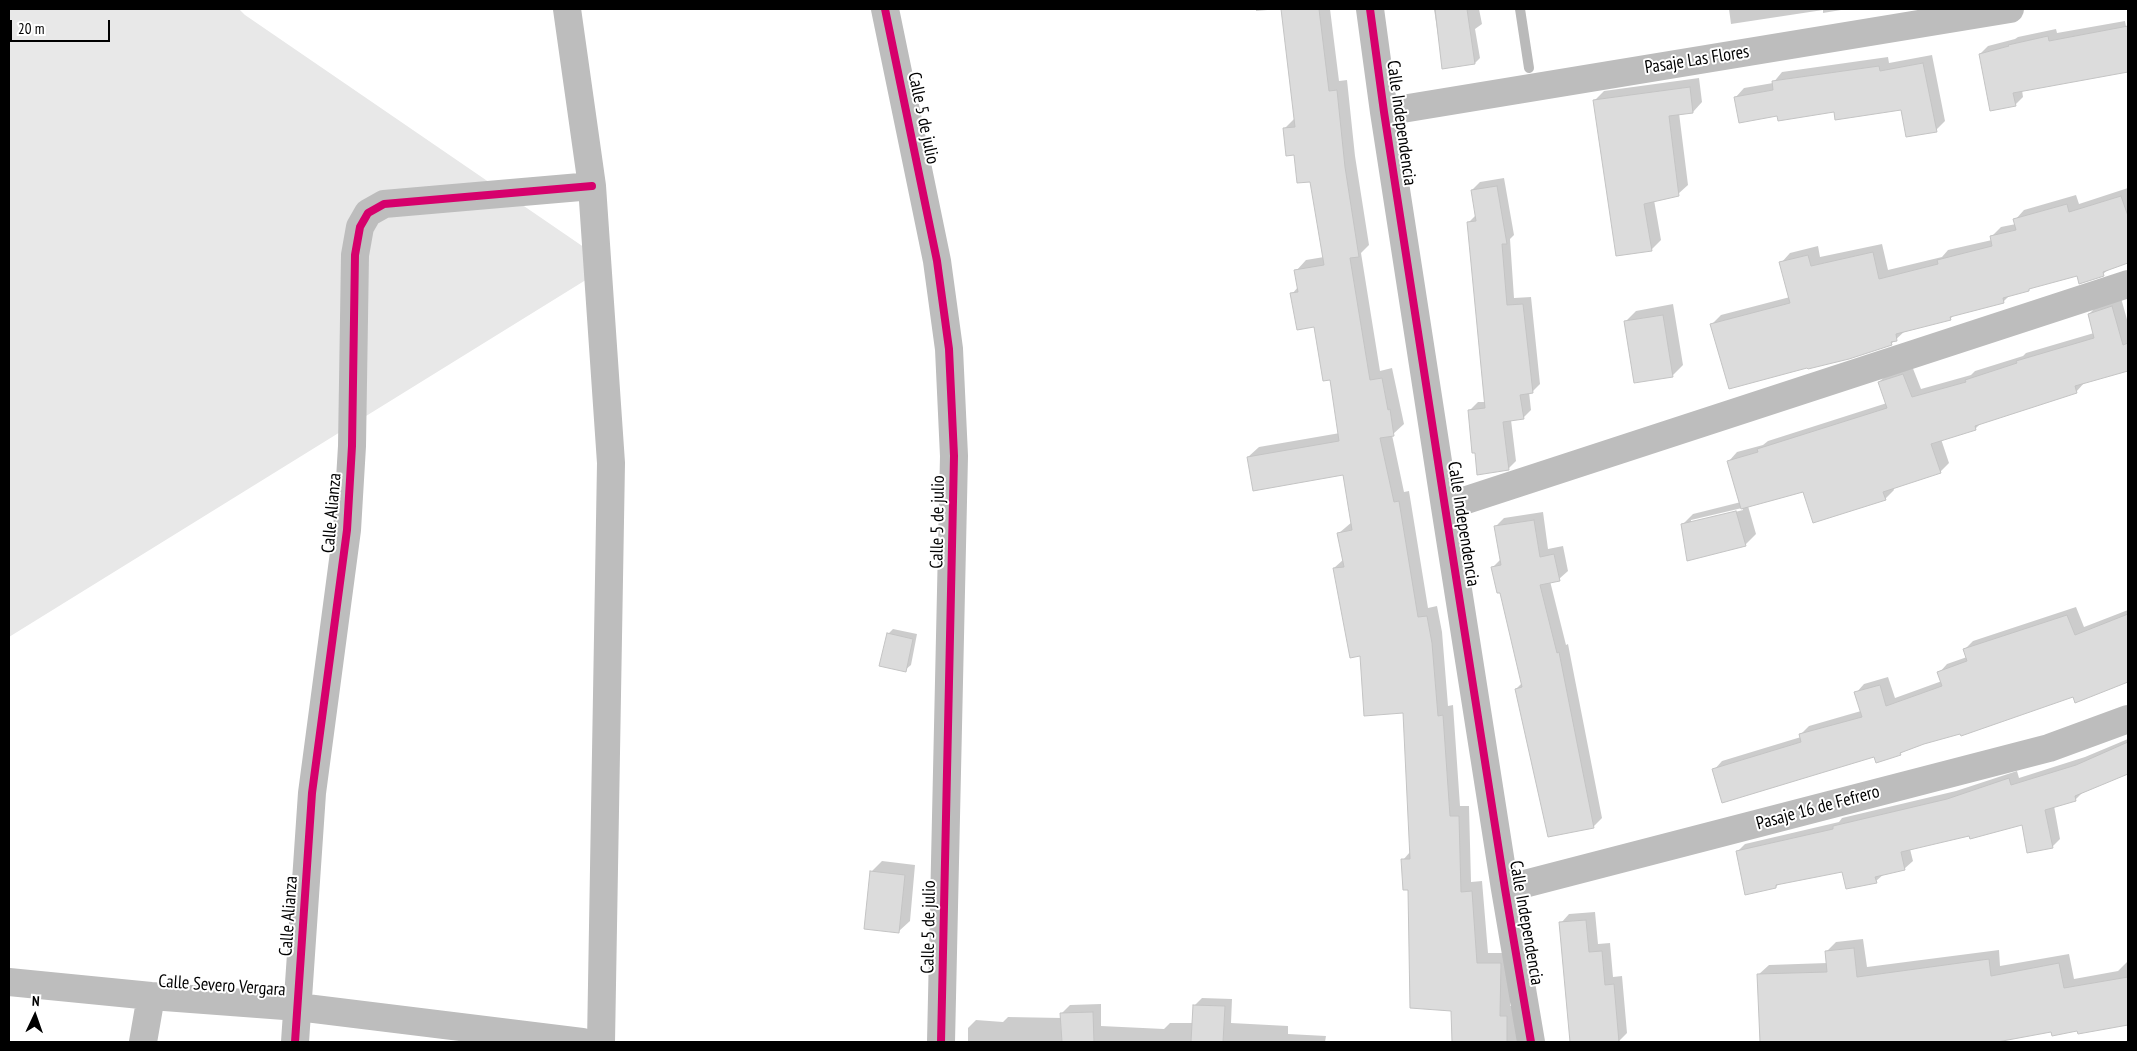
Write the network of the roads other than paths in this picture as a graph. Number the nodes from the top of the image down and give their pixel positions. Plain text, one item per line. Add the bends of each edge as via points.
1 (567, 9) edge
2 (885, 9) edge
3 (1370, 9) edge
4 (2010, 9) edge
5 (1942, 14) edge
6 (1384, 112) junction
7 (592, 186) junction
8 (2128, 284) edge
9 (1445, 507) junction
10 (2128, 719) edge
11 (1505, 889) junction
12 (9, 982) edge
13 (151, 996) junction
14 (298, 1007) junction
15 (143, 1042) edge
16 (295, 1042) edge
17 (582, 1042) edge
18 (601, 1042) edge
19 (941, 1042) edge
20 (1532, 1042) edge

1 - 7 street
2 - 19 street, Calle 5 de julio via 937,261 949,349 954,456
3 - 6 street, Calle Independencia
4 - 5 street, Pasaje Las Flores
5 - 6 street, Pasaje Las Flores
6 - 9 street, Calle Independencia
7 - 14 street, Calle Alianza via 384,204 368,213 360,227 355,255 352,446 347,530 312,793
7 - 18 street via 611,463
8 - 9 street
9 - 11 street, Calle Independencia
10 - 11 street, Pasaje 16 de Fefrero via 2049,748
11 - 20 street, Calle Independencia
12 - 13 street, Calle Severo Vergara
13 - 14 street, Calle Severo Vergara
13 - 15 street
14 - 16 street, Calle Alianza
14 - 17 street, Calle Severo Vergara

